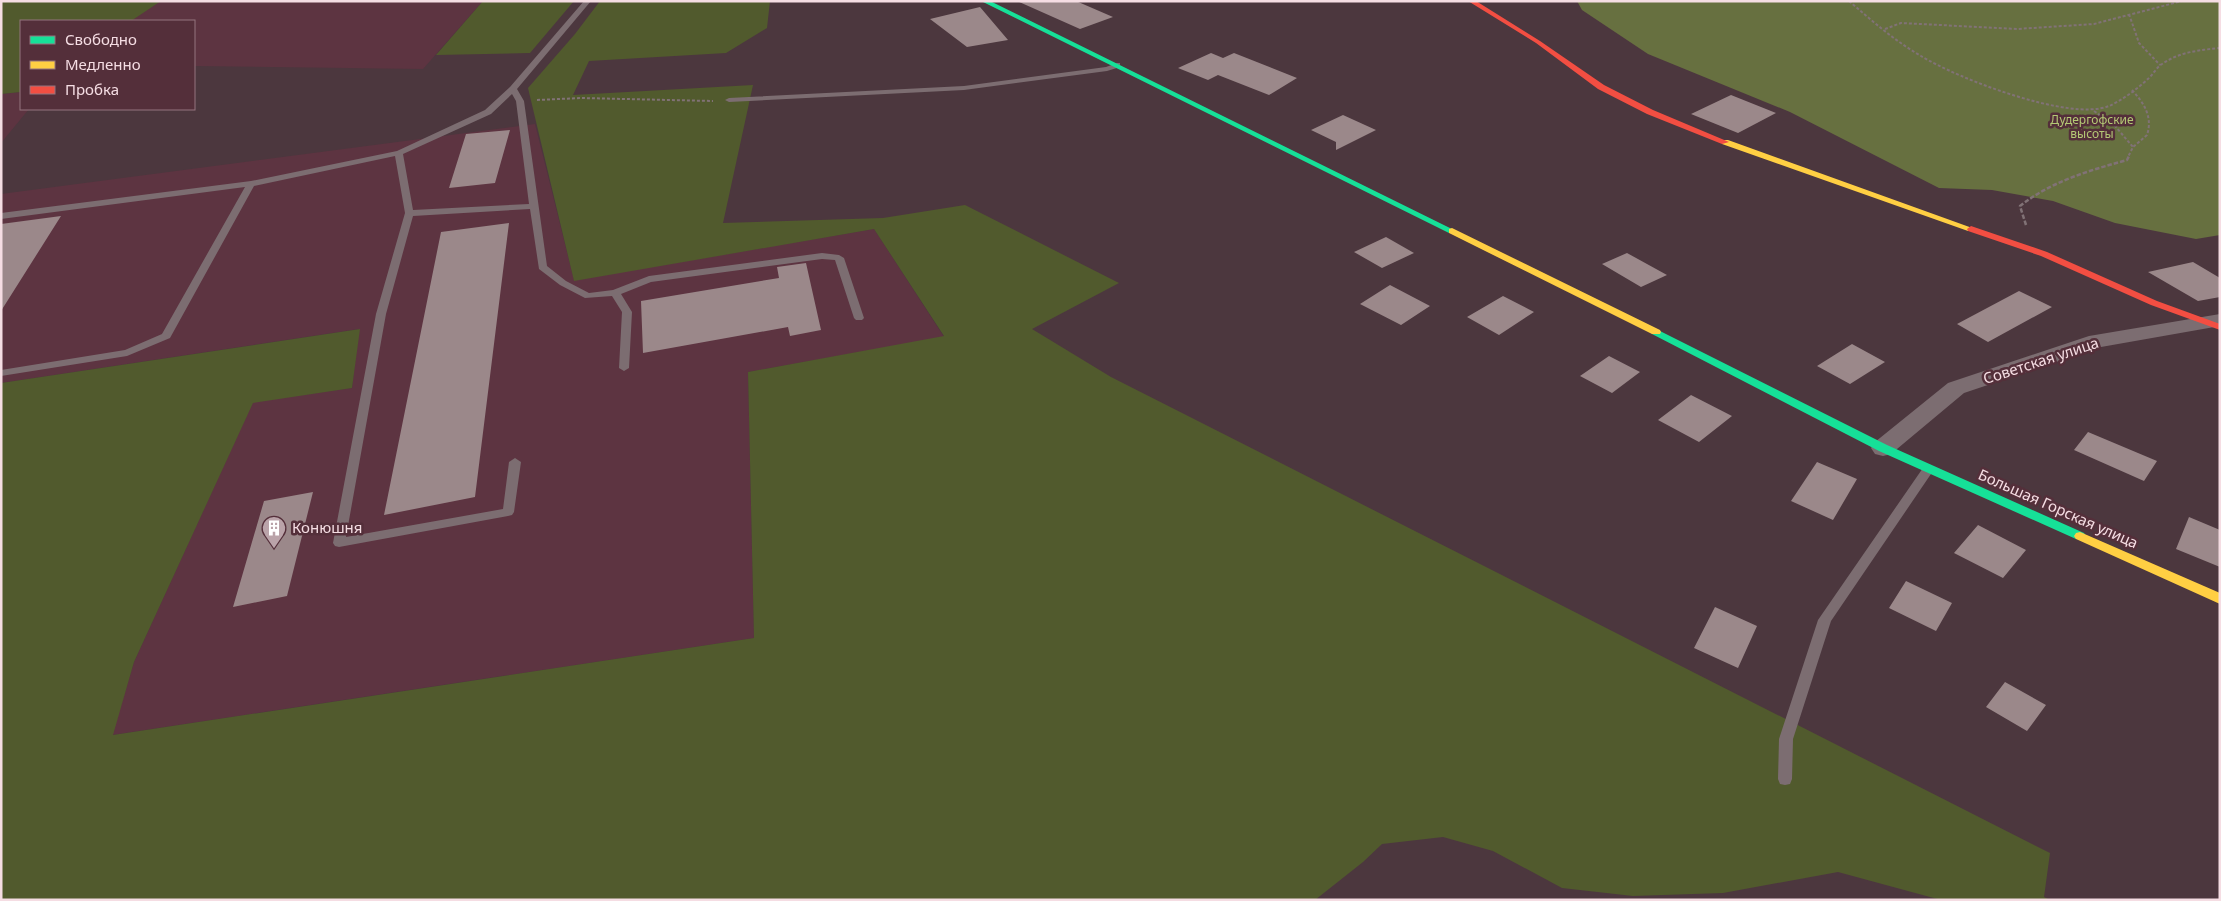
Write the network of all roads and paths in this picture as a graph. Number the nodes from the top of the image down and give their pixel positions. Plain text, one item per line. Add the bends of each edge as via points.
1 (588, 1) edge
2 (984, 1) edge
3 (1470, 1) edge
4 (1849, 1) edge
5 (2182, 1) edge
6 (2129, 14) junction
7 (1885, 29) junction
8 (2220, 48) edge
9 (1117, 65) junction
10 (2160, 65) junction
11 (513, 90) junction
12 (2132, 90) junction
13 (729, 100) joint
14 (520, 101) junction
15 (2094, 111) junction
16 (2133, 147) junction
17 (399, 153) junction
18 (251, 184) junction
19 (535, 206) junction
20 (409, 214) junction
21 (1, 216) edge
22 (2029, 229) dead end
23 (615, 294) junction
24 (860, 318) dead end
25 (2214, 323) edge
26 (624, 368) dead end
27 (1, 373) edge
28 (1883, 448) junction
29 (515, 462) dead end
30 (1929, 468) junction
31 (2220, 599) edge
32 (1785, 779) dead end

1 - 11 lane
2 - 9 street, Большая Горская улица
3 - 25 street via 1538,42 1602,87 1650,112 1750,152 2044,254 2154,303
4 - 7 path
5 - 6 path
6 - 7 path via 2094,24 2017,29 1901,23
6 - 10 path via 2134,36
7 - 15 path via 1914,52 1954,73 2053,106
8 - 10 path via 2186,54
9 - 13 lane via 964,88
9 - 28 street, Большая Горская улица via 1631,319
10 - 12 path
11 - 14 lane
11 - 17 lane via 488,112
12 - 15 path via 2108,107
12 - 16 path via 2143,100 2150,119 2149,133 2141,144
13 - 14 path via 580,97
14 - 19 lane
15 - 16 path via 2114,126
16 - 22 path via 2127,160 2082,171 2036,192 2020,206
17 - 18 lane
17 - 20 lane
18 - 21 lane
18 - 27 lane via 166,336 127,353
19 - 20 lane
19 - 23 lane via 542,268 588,296
20 - 29 lane via 381,314 339,543 508,512
23 - 24 lane via 649,279 822,256 839,258
23 - 26 lane via 627,312
25 - 28 street, Советская улица via 2097,341 1956,388
28 - 30 street, Большая Горская улица
30 - 31 street, Большая Горская улица
30 - 32 lane via 1825,620 1786,739

